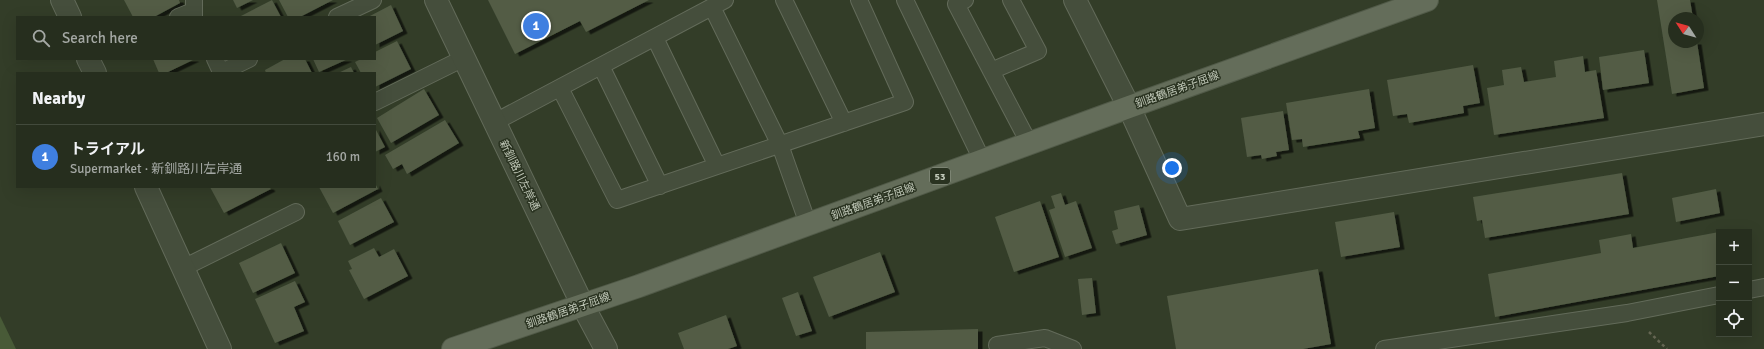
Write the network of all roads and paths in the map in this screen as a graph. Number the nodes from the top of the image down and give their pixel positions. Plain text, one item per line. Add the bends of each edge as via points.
1 (62, 0) edge
2 (373, 0) edge
3 (436, 0) edge
4 (784, 0) edge
5 (859, 0) edge
6 (905, 0) edge
7 (965, 0) edge
8 (1011, 0) edge
9 (1075, 0) edge
10 (1427, 0) edge
11 (718, 3) edge
12 (193, 9) edge
13 (70, 16) edge
14 (180, 16) edge
15 (339, 16) edge
16 (654, 38) junction
17 (464, 58) junction
18 (88, 60) edge
19 (246, 60) edge
20 (601, 66) junction
21 (219, 68) edge
22 (991, 71) junction
23 (94, 72) edge
24 (560, 88) junction
25 (376, 102) edge
26 (1129, 107) junction
27 (495, 122) junction
28 (844, 123) junction
29 (1764, 124) edge
30 (1029, 143) junction
31 (780, 145) junction
32 (982, 160) junction
33 (717, 166) junction
34 (660, 186) junction
35 (146, 188) edge
36 (296, 212) dead end
37 (808, 224) junction
38 (183, 268) junction
39 (1764, 287) edge
40 (1752, 289) edge
41 (1716, 297) edge
42 (583, 306) junction
43 (997, 345) dead end
44 (220, 349) edge
45 (453, 349) edge
46 (606, 349) edge
47 (1073, 349) edge
48 (1384, 349) edge

1 - 13 street
2 - 15 lane
3 - 17 street, 新釧路川左岸通
4 - 28 lane
5 - 28 lane via 905,102
6 - 32 lane
7 - 22 lane via 956,4
8 - 22 lane via 1038,51
9 - 26 street
10 - 26 main road, 釧路鶴居弟子屈線 / 53
11 - 16 lane
11 - 31 lane
12 - 14 lane
16 - 20 lane
16 - 33 lane
17 - 25 lane
17 - 27 street, 新釧路川左岸通
18 - 23 street
19 - 21 lane
20 - 24 lane
20 - 34 lane
22 - 30 lane
24 - 27 lane
24 - 34 lane via 617,200
26 - 29 street via 1180,219
26 - 30 main road, 釧路鶴居弟子屈線 / 53
27 - 42 street, 新釧路川左岸通
28 - 31 lane
30 - 32 main road, 釧路鶴居弟子屈線 / 53
31 - 33 lane
31 - 37 lane
32 - 37 main road, 釧路鶴居弟子屈線 / 53
33 - 34 lane
35 - 38 street
36 - 38 lane
37 - 42 main road, 釧路鶴居弟子屈線 / 53
38 - 44 street
39 - 40 lane
41 - 48 lane via 1627,313
42 - 45 main road, 釧路鶴居弟子屈線 / 53
42 - 46 street, 新釧路川左岸通
43 - 47 lane via 1045,338

